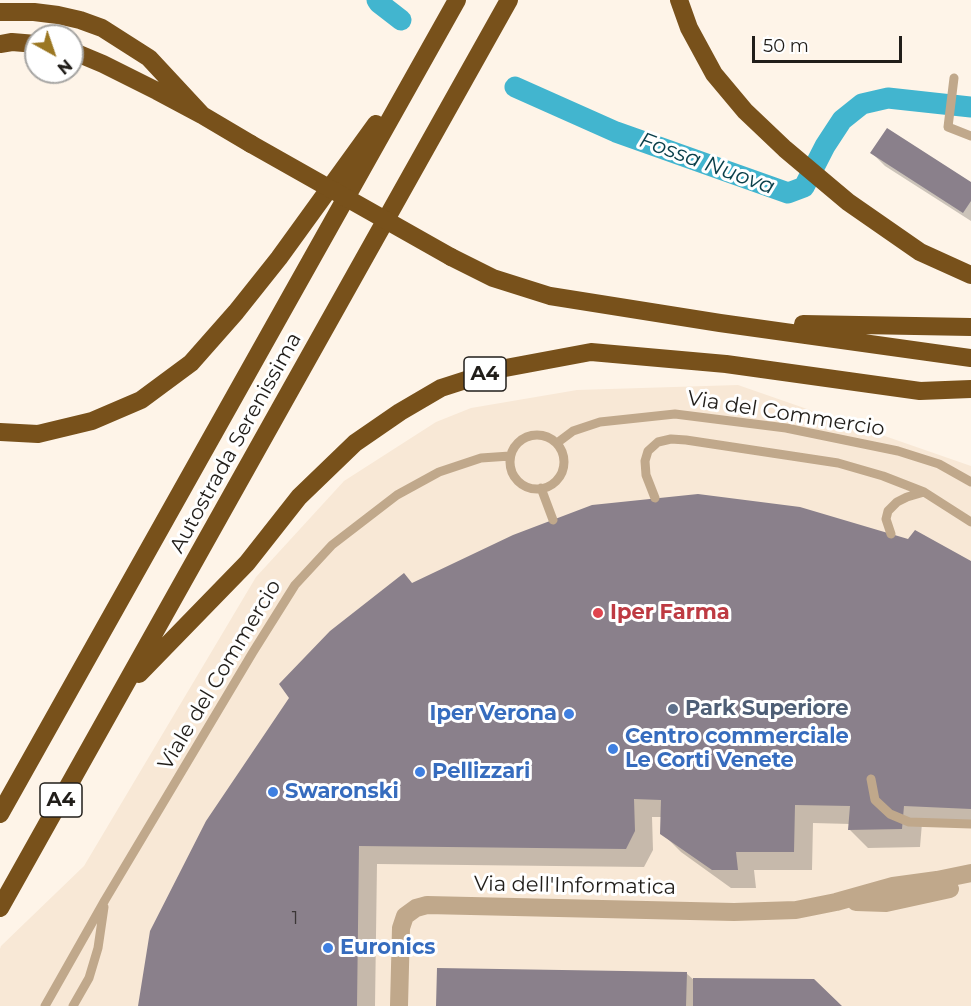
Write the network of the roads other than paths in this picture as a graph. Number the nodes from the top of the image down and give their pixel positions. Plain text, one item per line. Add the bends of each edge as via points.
1 (457, 0) edge
2 (509, 0) edge
3 (679, 0) edge
4 (0, 12) edge
5 (24, 43) edge
6 (0, 44) edge
7 (428, 52) junction
8 (84, 56) edge
9 (954, 78) dead end
10 (202, 115) junction
11 (971, 136) edge
12 (971, 275) edge
13 (720, 323) junction
14 (971, 327) edge
15 (971, 358) edge
16 (971, 389) edge
17 (0, 432) edge
18 (557, 443) junction
19 (510, 456) junction
20 (971, 482) edge
21 (541, 488) junction
22 (924, 492) junction
23 (655, 498) dead end
24 (553, 520) dead end
25 (971, 522) edge
26 (891, 534) dead end
27 (122, 692) junction
28 (872, 779) dead end
29 (0, 814) edge
30 (971, 824) edge
31 (971, 873) edge
32 (971, 885) edge
33 (105, 900) junction
34 (836, 902) junction
35 (0, 908) edge
36 (45, 1006) edge
37 (73, 1006) edge
38 (399, 1006) edge

1 - 7 highway, Autostrada Serenissima / A4
2 - 27 highway, Autostrada Serenissima / A4
3 - 12 highway via 714,74 745,111 848,202 920,252
4 - 10 highway via 58,15 102,28 149,58
5 - 6 highway
7 - 17 highway, A4 via 279,258 191,363 141,400 92,421 38,434
7 - 29 highway, Autostrada Serenissima / A4
8 - 10 highway
9 - 11 lane via 948,127
10 - 13 highway, bridge via 493,278 550,296
13 - 14 highway
13 - 15 highway
16 - 27 highway, A4 via 920,391 726,364 591,352 500,369 441,388 355,443 299,497 247,563
18 - 19 lane via 534,434 520,440
18 - 20 lane, Via del Commercio via 573,431 600,422 675,414 786,428 898,451 939,464
18 - 21 lane via 564,457 561,474 550,486
19 - 21 lane via 514,476 524,485
19 - 33 lane, Viale del Commercio via 481,458 439,472 397,495 332,544 295,585
21 - 24 lane
22 - 23 lane via 838,463 671,439 658,442 648,451 645,461
22 - 25 lane
22 - 26 lane via 897,502 888,511 886,519
27 - 35 highway, Autostrada Serenissima / A4
28 - 30 lane via 875,800 890,814 909,822
31 - 34 street, Via dell'Informatica via 893,886
32 - 34 street, Via dell'Informatica via 886,903
33 - 36 lane, Viale del Commercio
33 - 37 lane via 89,978
34 - 38 street, Via dell'Informatica via 796,910 735,912 427,905 405,916 401,928

